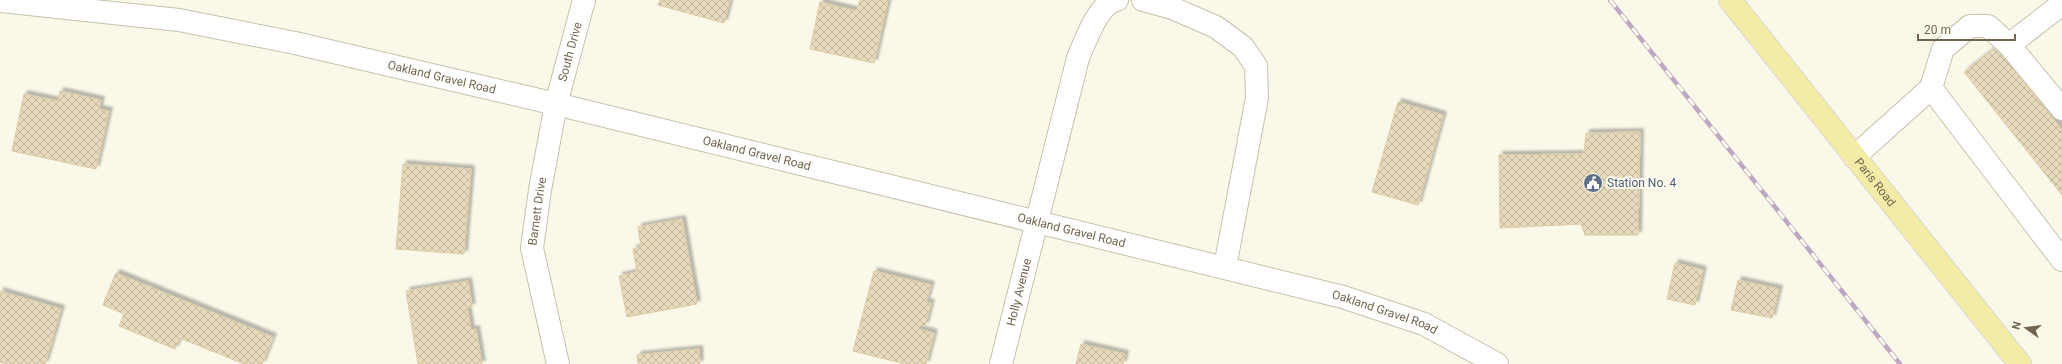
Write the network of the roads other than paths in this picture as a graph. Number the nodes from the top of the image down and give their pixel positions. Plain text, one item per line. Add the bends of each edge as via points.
1 (584, 0) edge
2 (1117, 0) edge
3 (1143, 0) edge
4 (1730, 0) edge
5 (0, 1) edge
6 (2062, 4) edge
7 (2009, 45) junction
8 (1931, 88) junction
9 (556, 104) junction
10 (2061, 105) edge
11 (1854, 157) junction
12 (1036, 221) junction
13 (2062, 260) edge
14 (1225, 267) junction
15 (558, 364) edge
16 (1001, 364) edge
17 (1497, 364) edge
18 (2020, 364) edge

1 - 9 street, South Drive
2 - 12 street, Holly Avenue via 1112,1 1095,19 1078,58
3 - 14 street via 1172,8 1216,27 1243,47 1256,66 1256,98
4 - 11 main road, Paris Road
5 - 9 street, Oakland Gravel Road via 179,20 295,43
6 - 7 street
7 - 8 street via 1988,26 1970,26 1943,49
7 - 10 street
8 - 11 street
8 - 13 street
9 - 12 street, Oakland Gravel Road
9 - 15 street, Barnett Drive via 532,248
11 - 18 main road, Paris Road
12 - 14 street, Oakland Gravel Road
12 - 16 street, Holly Avenue
14 - 17 street, Oakland Gravel Road via 1343,296 1424,324

